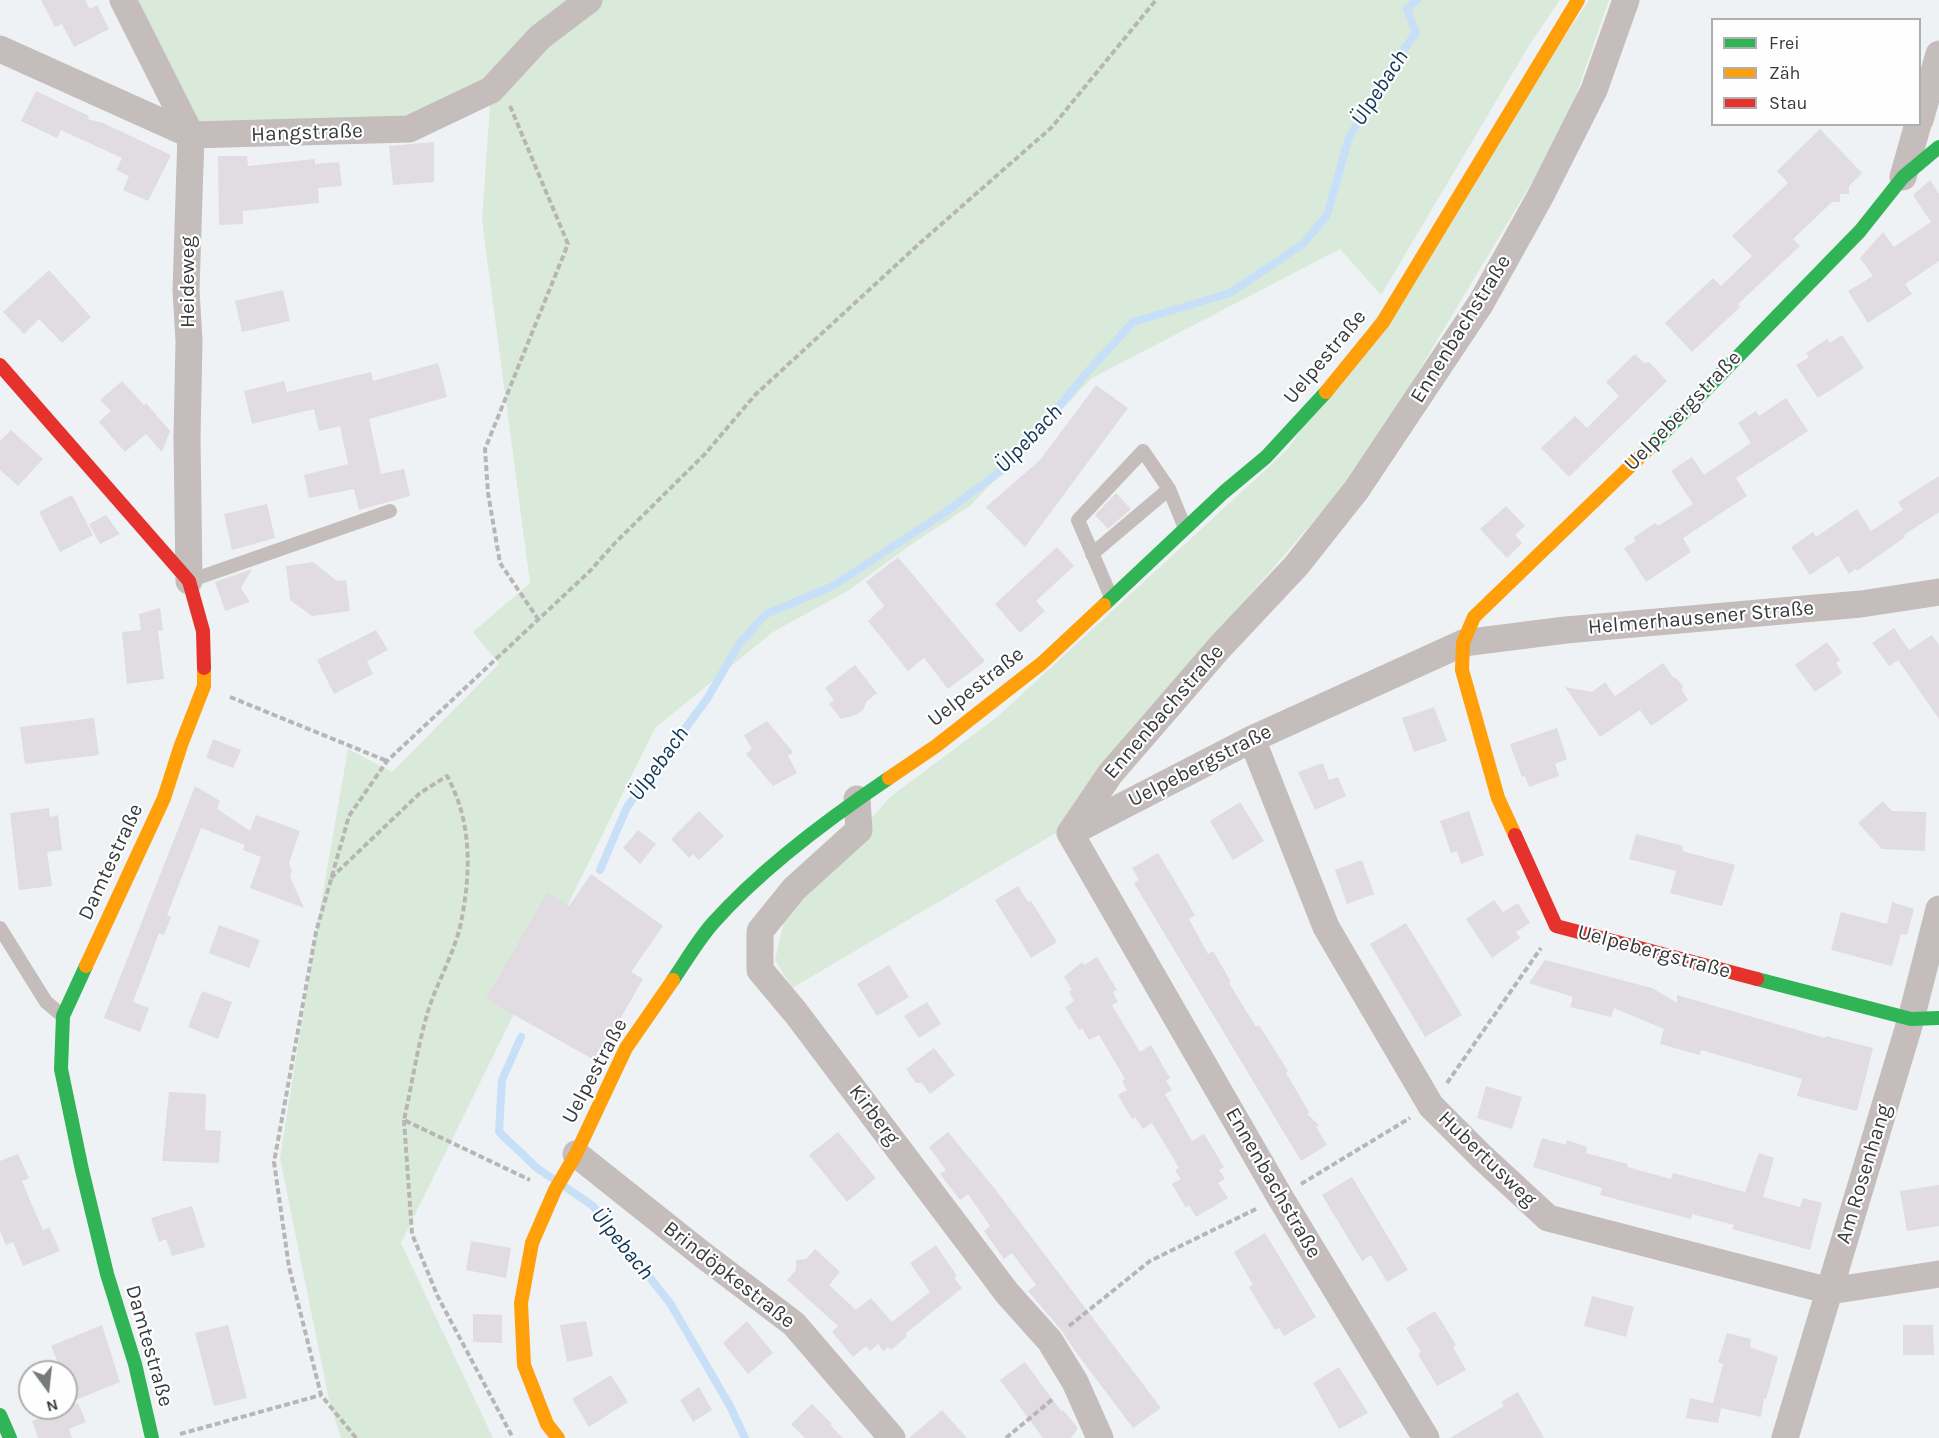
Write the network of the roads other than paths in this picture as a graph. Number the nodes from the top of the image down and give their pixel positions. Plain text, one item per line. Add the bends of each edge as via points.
1 (123, 0) edge
2 (589, 0) edge
3 (1578, 0) edge
4 (1626, 0) edge
5 (0, 49) edge
6 (1939, 54) edge
7 (1921, 115) edge
8 (1918, 126) edge
9 (190, 135) junction
10 (1939, 147) edge
11 (1903, 177) junction
12 (0, 365) edge
13 (1169, 489) junction
14 (390, 511) dead end
15 (1185, 528) junction
16 (1092, 554) junction
17 (189, 581) junction
18 (1939, 592) edge
19 (1112, 599) junction
20 (1463, 643) junction
21 (1252, 739) junction
22 (857, 799) junction
23 (1070, 832) junction
24 (1939, 909) edge
25 (0, 928) edge
26 (63, 1016) junction
27 (1939, 1018) edge
28 (1911, 1019) junction
29 (571, 1161) junction
30 (1939, 1274) edge
31 (1830, 1291) junction
32 (0, 1415) edge
33 (10, 1438) edge
34 (152, 1438) edge
35 (558, 1438) edge
36 (892, 1438) edge
37 (1100, 1438) edge
38 (1426, 1438) edge
39 (1785, 1438) edge

1 - 9 street, Heideweg
2 - 9 street, Hangstraße via 540,37 491,90 409,129
3 - 15 street, Uelpestraße via 1383,322 1333,385 1266,457
4 - 23 street, Ennenbachstraße via 1594,90 1540,197 1481,303 1370,470 1296,566 1110,774
5 - 9 street, Hangstraße
6 - 7 street, Uelpebergstraße
8 - 11 street, Uelpebergstraße
9 - 17 street, Heideweg via 186,290
10 - 11 street, Uelpebergstraße
11 - 20 street, Uelpebergstraße via 1860,231 1665,433 1474,617
12 - 17 street, Damtestraße
13 - 15 lane
13 - 16 lane
13 - 16 lane via 1143,451 1078,520
14 - 17 lane
15 - 19 street, Uelpestraße
16 - 19 lane
17 - 26 street, Damtestraße via 204,631 204,686 164,798
18 - 20 street, Helmerhausener Straße via 1861,604
19 - 22 street, Uelpestraße via 1042,663 936,746
20 - 21 street, Uelpebergstraße
20 - 28 street, Uelpebergstraße via 1462,670 1498,798 1556,926
21 - 23 street, Uelpebergstraße
21 - 31 street, Hubertusweg via 1326,927 1431,1106 1482,1157 1548,1218
22 - 29 street, Uelpestraße via 807,836 712,924 626,1048
22 - 37 street, Kirberg via 859,830 794,889 760,931 760,970 1007,1293 1050,1341 1075,1382
23 - 38 street, Ennenbachstraße via 1280,1197
24 - 28 street, Am Rosenhang
25 - 26 lane via 46,1002
26 - 34 street, Damtestraße via 61,1069 82,1170
27 - 28 street, Uelpebergstraße
28 - 31 street, Am Rosenhang
29 - 35 street, Uelpestraße via 532,1243 520,1303 524,1365 547,1424
29 - 36 street, Brindöpkestraße via 794,1324
30 - 31 street, Hubertusweg
31 - 39 street, Am Rosenhang
32 - 33 street

